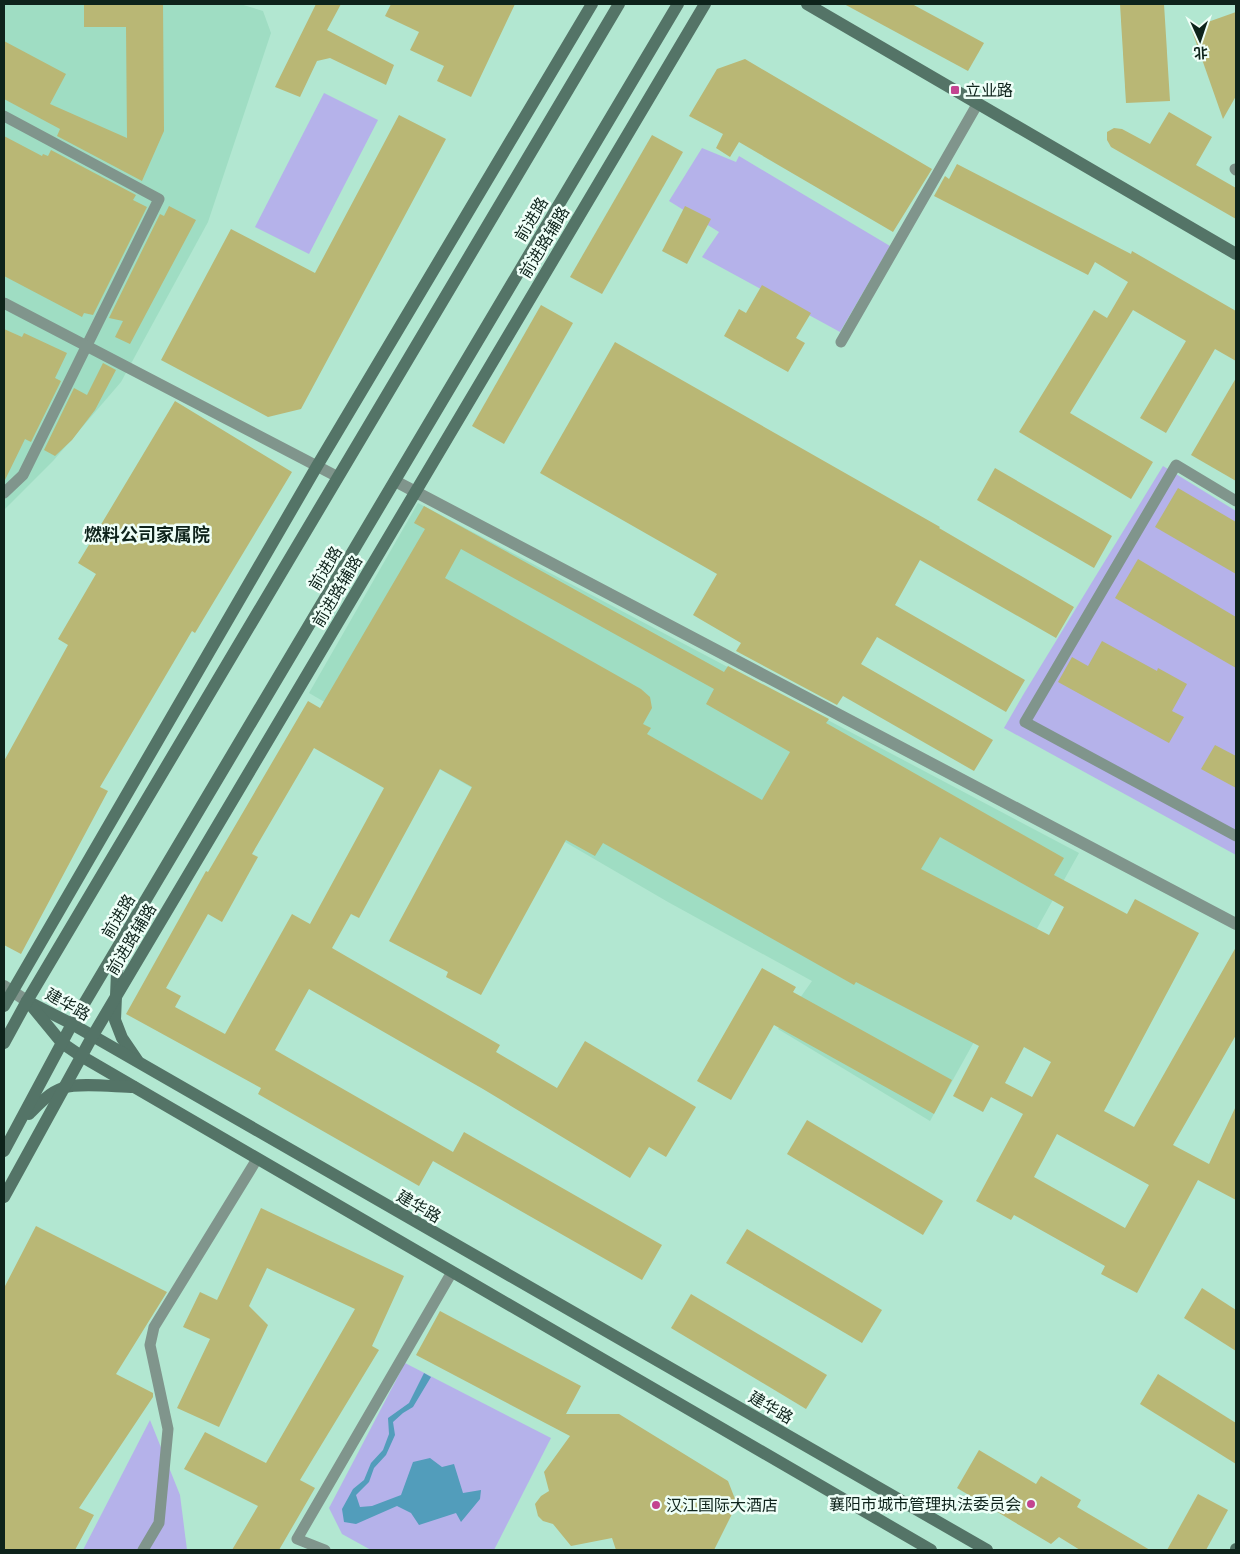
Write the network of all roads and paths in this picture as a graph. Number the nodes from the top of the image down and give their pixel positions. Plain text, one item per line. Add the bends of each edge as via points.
1 (592, 4) edge
2 (619, 4) edge
3 (678, 4) edge
4 (705, 4) edge
5 (807, 4) edge
6 (978, 103) junction
7 (4, 116) edge
8 (1236, 254) edge
9 (4, 303) edge
10 (841, 342) dead end
11 (86, 346) junction
12 (317, 466) junction
13 (338, 477) junction
14 (395, 481) junction
15 (414, 492) junction
16 (4, 493) edge
17 (1236, 501) edge
18 (1236, 836) edge
19 (1236, 924) edge
20 (124, 938) junction
21 (8, 988) edge
22 (117, 994) junction
23 (27, 1000) junction
24 (4, 1006) edge
25 (72, 1024) junction
26 (92, 1036) junction
27 (4, 1043) edge
28 (62, 1043) junction
29 (81, 1056) junction
30 (140, 1064) junction
31 (64, 1087) junction
32 (135, 1087) junction
33 (17, 1127) junction
34 (4, 1151) edge
35 (258, 1159) junction
36 (4, 1197) edge
37 (452, 1272) junction
38 (297, 1539) junction
39 (979, 1548) edge
40 (143, 1550) edge
41 (293, 1550) edge
42 (325, 1550) edge
43 (931, 1550) edge

1 - 12 main road
2 - 13 main road
3 - 14 main road, 前进路
4 - 15 main road, 前进路辅路
5 - 6 main road
6 - 8 main road
6 - 10 lane
7 - 11 lane via 159,199
9 - 11 lane
11 - 12 lane
11 - 16 lane via 23,475
12 - 13 lane
12 - 21 main road
13 - 23 main road
14 - 15 street
14 - 20 main road, 前进路
15 - 19 street
15 - 22 main road, 前进路辅路
17 - 18 lane via 1176,465 1025,722
20 - 22 main road via 117,972
20 - 25 main road, 前进路
21 - 23 street
21 - 24 main road
22 - 26 main road, 前进路辅路
22 - 30 main road via 115,1020 122,1038
23 - 25 main road, 建华路
23 - 27 main road
23 - 28 main road, 建华路
25 - 26 main road, 建华路
25 - 28 main road, 前进路
26 - 29 main road, 前进路辅路
26 - 30 main road, 建华路
28 - 29 main road, 建华路
28 - 33 main road, 前进路
29 - 31 main road, 前进路辅路
29 - 32 main road, 建华路
30 - 39 main road, 建华路
31 - 32 main road
31 - 33 main road via 42,1100
31 - 36 main road, 前进路辅路
32 - 35 main road, 建华路
33 - 34 main road, 前进路
35 - 37 main road, 建华路
35 - 40 lane via 154,1327 150,1345 168,1429 159,1523
37 - 38 lane
37 - 43 main road, 建华路
38 - 41 lane
38 - 42 lane

